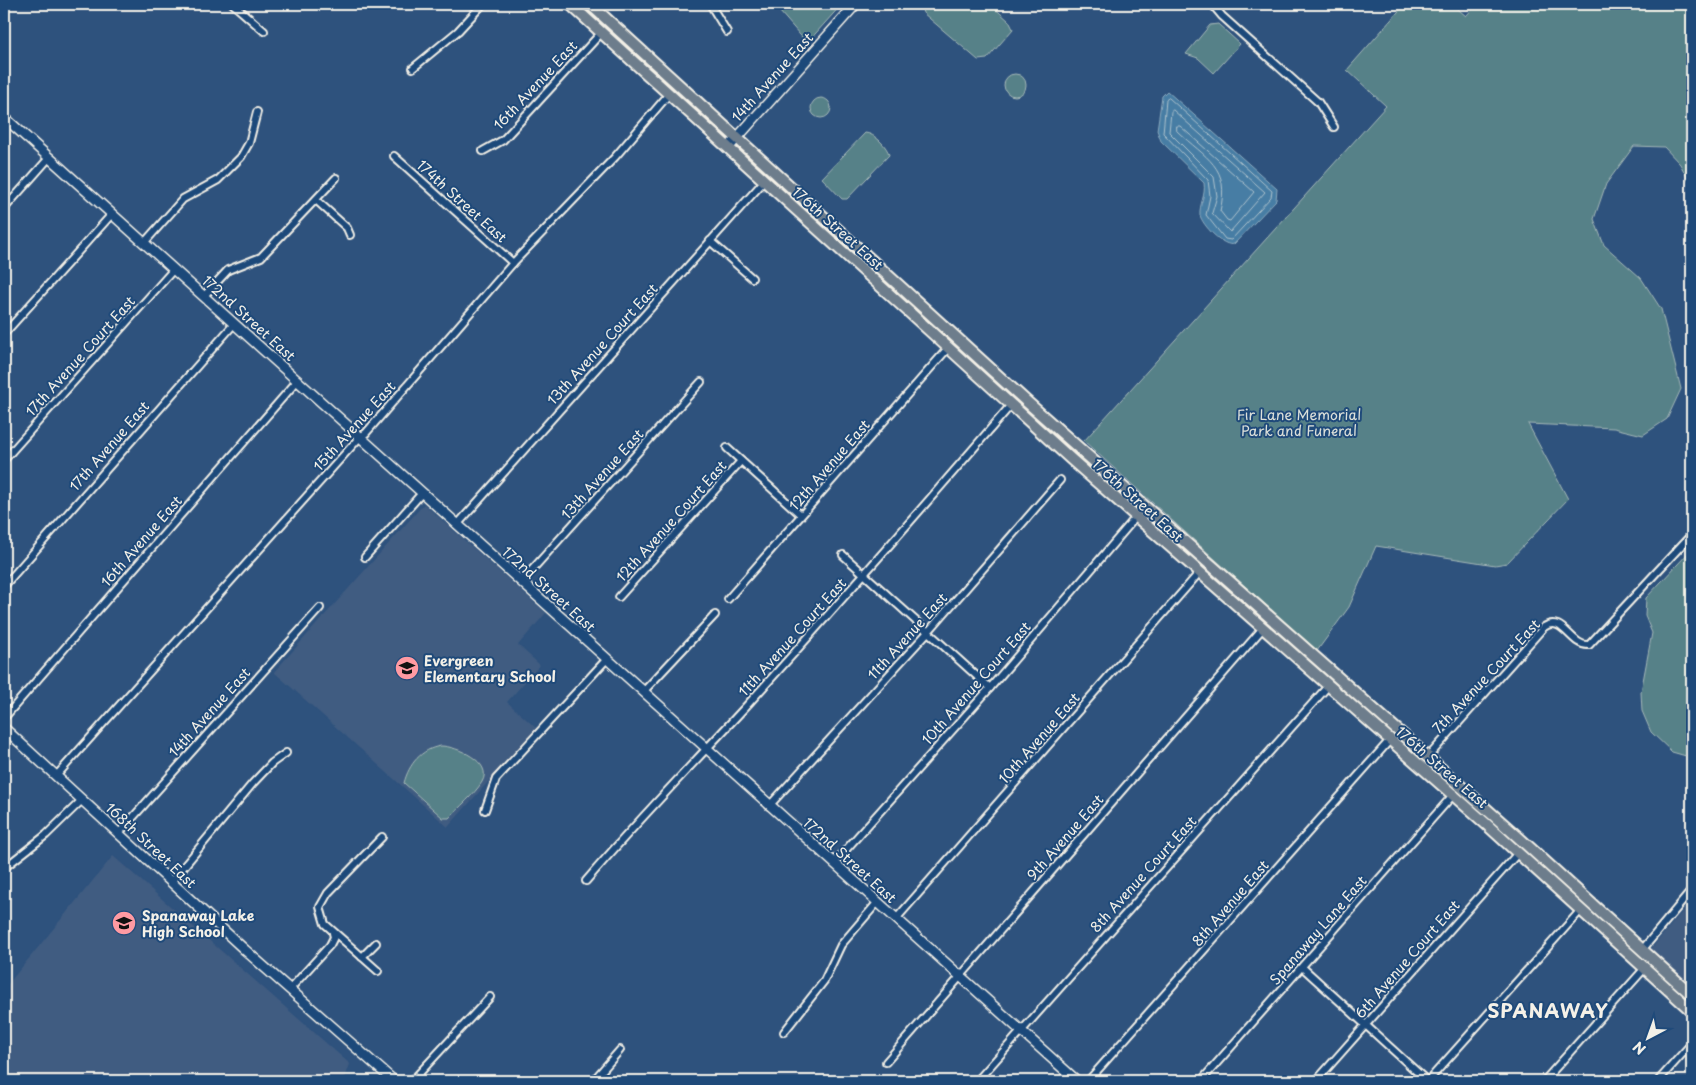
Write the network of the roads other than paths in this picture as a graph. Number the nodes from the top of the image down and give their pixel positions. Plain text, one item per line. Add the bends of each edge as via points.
1 (233, 4) edge
2 (483, 4) edge
3 (570, 4) edge
4 (590, 4) edge
5 (710, 4) edge
6 (856, 4) edge
7 (1212, 4) edge
8 (264, 31) dead end
9 (602, 32) junction
10 (728, 32) dead end
11 (413, 68) dead end
12 (669, 94) junction
13 (257, 112) dead end
14 (4, 117) edge
15 (1334, 127) dead end
16 (737, 137) junction
17 (729, 147) junction
18 (483, 151) dead end
19 (394, 156) dead end
20 (49, 158) junction
21 (336, 178) dead end
22 (765, 180) junction
23 (316, 200) junction
24 (4, 209) edge
25 (112, 214) junction
26 (350, 234) dead end
27 (842, 234) junction
28 (710, 241) junction
29 (144, 243) junction
30 (512, 264) junction
31 (174, 269) junction
32 (752, 278) dead end
33 (204, 296) junction
34 (234, 324) junction
35 (4, 334) edge
36 (949, 348) junction
37 (298, 380) junction
38 (701, 382) dead end
39 (1011, 405) junction
40 (360, 437) junction
41 (1069, 439) junction
42 (727, 448) dead end
43 (4, 460) edge
44 (741, 462) junction
45 (1060, 480) dead end
46 (422, 494) junction
47 (801, 515) junction
48 (1136, 517) junction
49 (457, 524) junction
50 (1692, 534) edge
51 (843, 555) dead end
52 (364, 557) dead end
53 (1199, 573) junction
54 (865, 575) junction
55 (521, 582) junction
56 (4, 586) edge
57 (619, 597) dead end
58 (728, 599) dead end
59 (320, 608) dead end
60 (715, 615) dead end
61 (1262, 628) junction
62 (928, 632) junction
63 (606, 660) junction
64 (1329, 685) junction
65 (990, 688) junction
66 (643, 692) junction
67 (1379, 714) junction
68 (4, 718) edge
69 (4, 728) edge
70 (1390, 740) junction
71 (706, 750) junction
72 (286, 753) dead end
73 (1428, 757) junction
74 (1442, 770) junction
75 (57, 776) junction
76 (1453, 795) junction
77 (82, 800) junction
78 (770, 806) junction
79 (486, 810) dead end
80 (119, 833) junction
81 (382, 837) dead end
82 (1518, 852) junction
83 (834, 863) junction
84 (4, 868) edge
85 (586, 881) dead end
86 (171, 882) junction
87 (1692, 890) edge
88 (877, 903) junction
89 (1581, 910) junction
90 (896, 919) junction
91 (333, 932) junction
92 (376, 943) dead end
93 (1642, 950) junction
94 (362, 957) junction
95 (1302, 967) junction
96 (1645, 968) junction
97 (378, 971) dead end
98 (959, 976) junction
99 (290, 989) junction
100 (1692, 995) edge
101 (490, 997) dead end
102 (1692, 1011) edge
103 (1365, 1025) junction
104 (1020, 1031) junction
105 (784, 1032) dead end
106 (1692, 1042) edge
107 (620, 1050) dead end
108 (886, 1062) dead end
109 (394, 1081) edge
110 (412, 1081) edge
111 (593, 1081) edge
112 (976, 1081) edge
113 (1077, 1081) edge
114 (1088, 1081) edge
115 (1201, 1081) edge
116 (1316, 1081) edge
117 (1428, 1081) edge
118 (1544, 1081) edge
119 (1658, 1081) edge

1 - 8 street
2 - 11 street via 453,36
3 - 9 main road, 176th Street East
4 - 16 main road, 176th Street East
5 - 10 street
6 - 16 street, 14th Avenue East
7 - 15 street via 1318,102
9 - 12 main road, 176th Street East
9 - 18 street, 16th Avenue East via 503,140
12 - 17 main road, 176th Street East
12 - 30 street, 15th Avenue East via 615,157
13 - 29 street via 249,143 241,157 218,180 183,199
14 - 20 street, 172nd Street East
16 - 17 street, 14th Avenue East
16 - 27 main road, 176th Street East
17 - 22 main road, 176th Street East
19 - 30 street, 174th Street East
20 - 24 street
20 - 25 street, 172nd Street East
21 - 23 street
22 - 27 main road via 774,181 830,229
22 - 28 street, 13th Avenue Court East
22 - 36 main road, 176th Street East
23 - 26 street
23 - 33 street via 261,257 228,270
25 - 29 street, 172nd Street East
25 - 35 street
27 - 41 main road, 176th Street East
28 - 32 street
28 - 49 street, 13th Avenue Court East
29 - 31 street, 172nd Street East
30 - 40 street, 15th Avenue East
31 - 33 street, 172nd Street East
31 - 43 street, 17th Avenue Court East
33 - 34 street, 172nd Street East
34 - 37 street, 172nd Street East
34 - 56 street, 17th Avenue East
36 - 39 main road, 176th Street East
36 - 47 street, 12th Avenue East
37 - 40 street, 172nd Street East
37 - 68 street, 16th Avenue East
38 - 55 street, 13th Avenue East
39 - 41 main road via 1020,405 1056,436
39 - 48 main road, 176th Street East
39 - 54 street, 11th Avenue Court East
40 - 46 street, 172nd Street East
40 - 75 street, 15th Avenue East
41 - 67 main road, 176th Street East
42 - 44 street
44 - 47 street
44 - 57 street, 12th Avenue Court East
45 - 62 street, 11th Avenue East
46 - 49 street, 172nd Street East
46 - 52 street
47 - 58 street, 12th Avenue East
48 - 53 main road, 176th Street East
48 - 65 street, 10th Avenue Court East
49 - 55 street, 172nd Street East
50 - 73 street, 7th Avenue Court East via 1589,645 1579,643 1558,624 1544,627
51 - 54 street
53 - 61 main road, 176th Street East
53 - 90 street, 10th Avenue East
54 - 62 street
54 - 71 street, 11th Avenue Court East
55 - 63 street, 172nd Street East
59 - 80 street, 14th Avenue East
60 - 66 street
61 - 64 main road, 176th Street East
61 - 98 street, 9th Avenue East
62 - 65 street
62 - 78 street, 11th Avenue East
63 - 66 street, 172nd Street East
63 - 79 street via 496,779
64 - 67 main road via 1337,686 1368,713
64 - 70 main road, 176th Street East
64 - 104 street, 8th Avenue Court East
65 - 83 street, 10th Avenue Court East
66 - 71 street, 172nd Street East
67 - 73 main road, 176th Street East
69 - 75 street, 168th Street East
70 - 74 main road via 1398,739 1428,766
70 - 76 main road, 176th Street East
70 - 114 street, 8th Avenue East
71 - 78 street, 172nd Street East
71 - 85 street, 11th Avenue Court East
72 - 86 street via 253,783
73 - 74 main road, 176th Street East
74 - 93 main road, 176th Street East
75 - 77 street, 168th Street East
76 - 82 main road, 176th Street East
76 - 95 street, Spanaway Lane East
77 - 80 street, 168th Street East
77 - 84 street via 46,835
78 - 83 street, 172nd Street East
80 - 86 street, 168th Street East
81 - 91 street via 322,901 320,914
82 - 89 main road, 176th Street East
82 - 103 street, 6th Avenue Court East
83 - 88 street, 172nd Street East
86 - 99 street, 168th Street East
87 - 93 street
88 - 90 street, 172nd Street East
88 - 105 street via 841,945 824,981
89 - 93 main road via 1590,910 1635,951
89 - 96 main road, 176th Street East
89 - 117 street
90 - 98 street, 172nd Street East
91 - 94 street
91 - 99 street via 330,945
92 - 94 street
93 - 100 main road, 176th Street East
94 - 97 street
95 - 103 street
95 - 115 street, Spanaway Lane East
96 - 102 main road, 176th Street East
96 - 118 street
98 - 104 street, 172nd Street East
98 - 108 street, 9th Avenue East
99 - 109 street, 168th Street East
101 - 110 street
103 - 116 street, 6th Avenue Court East
103 - 117 street
104 - 112 street, 8th Avenue Court East
104 - 113 street, 172nd Street East
106 - 119 street
107 - 111 street

